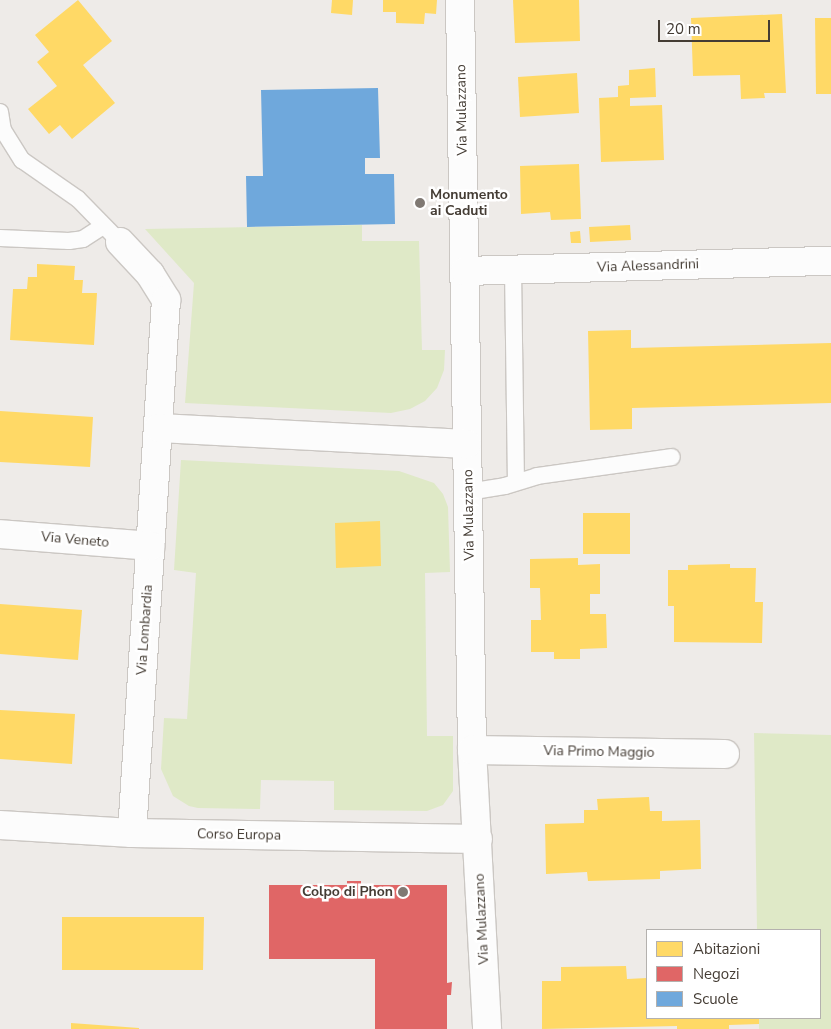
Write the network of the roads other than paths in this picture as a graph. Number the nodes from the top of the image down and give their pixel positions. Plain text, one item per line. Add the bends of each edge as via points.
1 (460, 0) edge
2 (0, 112) edge
3 (112, 234) junction
4 (0, 238) edge
5 (831, 261) edge
6 (513, 269) junction
7 (465, 271) junction
8 (159, 428) junction
9 (467, 444) junction
10 (672, 457) dead end
11 (516, 481) junction
12 (468, 492) junction
13 (0, 534) edge
14 (151, 546) junction
15 (472, 750) junction
16 (725, 754) dead end
17 (0, 825) edge
18 (132, 833) junction
19 (478, 839) junction
20 (487, 1029) edge

1 - 7 street, Via Mulazzano
2 - 3 lane via 3,130 22,160 78,199
3 - 4 lane via 69,241
3 - 8 street, Via Lombardia via 150,274 166,300
5 - 6 street, Via Alessandrini
6 - 7 street, Via Alessandrini
6 - 11 lane
7 - 9 street, Via Mulazzano
8 - 9 street
8 - 14 street, Via Lombardia
9 - 12 street, Via Mulazzano
10 - 11 lane
11 - 12 lane
12 - 15 street, Via Mulazzano
13 - 14 street, Via Veneto
14 - 18 street, Via Lombardia
15 - 16 street, Via Primo Maggio
15 - 19 street, Via Mulazzano
17 - 18 street, Corso Europa
18 - 19 street, Corso Europa
19 - 20 street, Via Mulazzano

